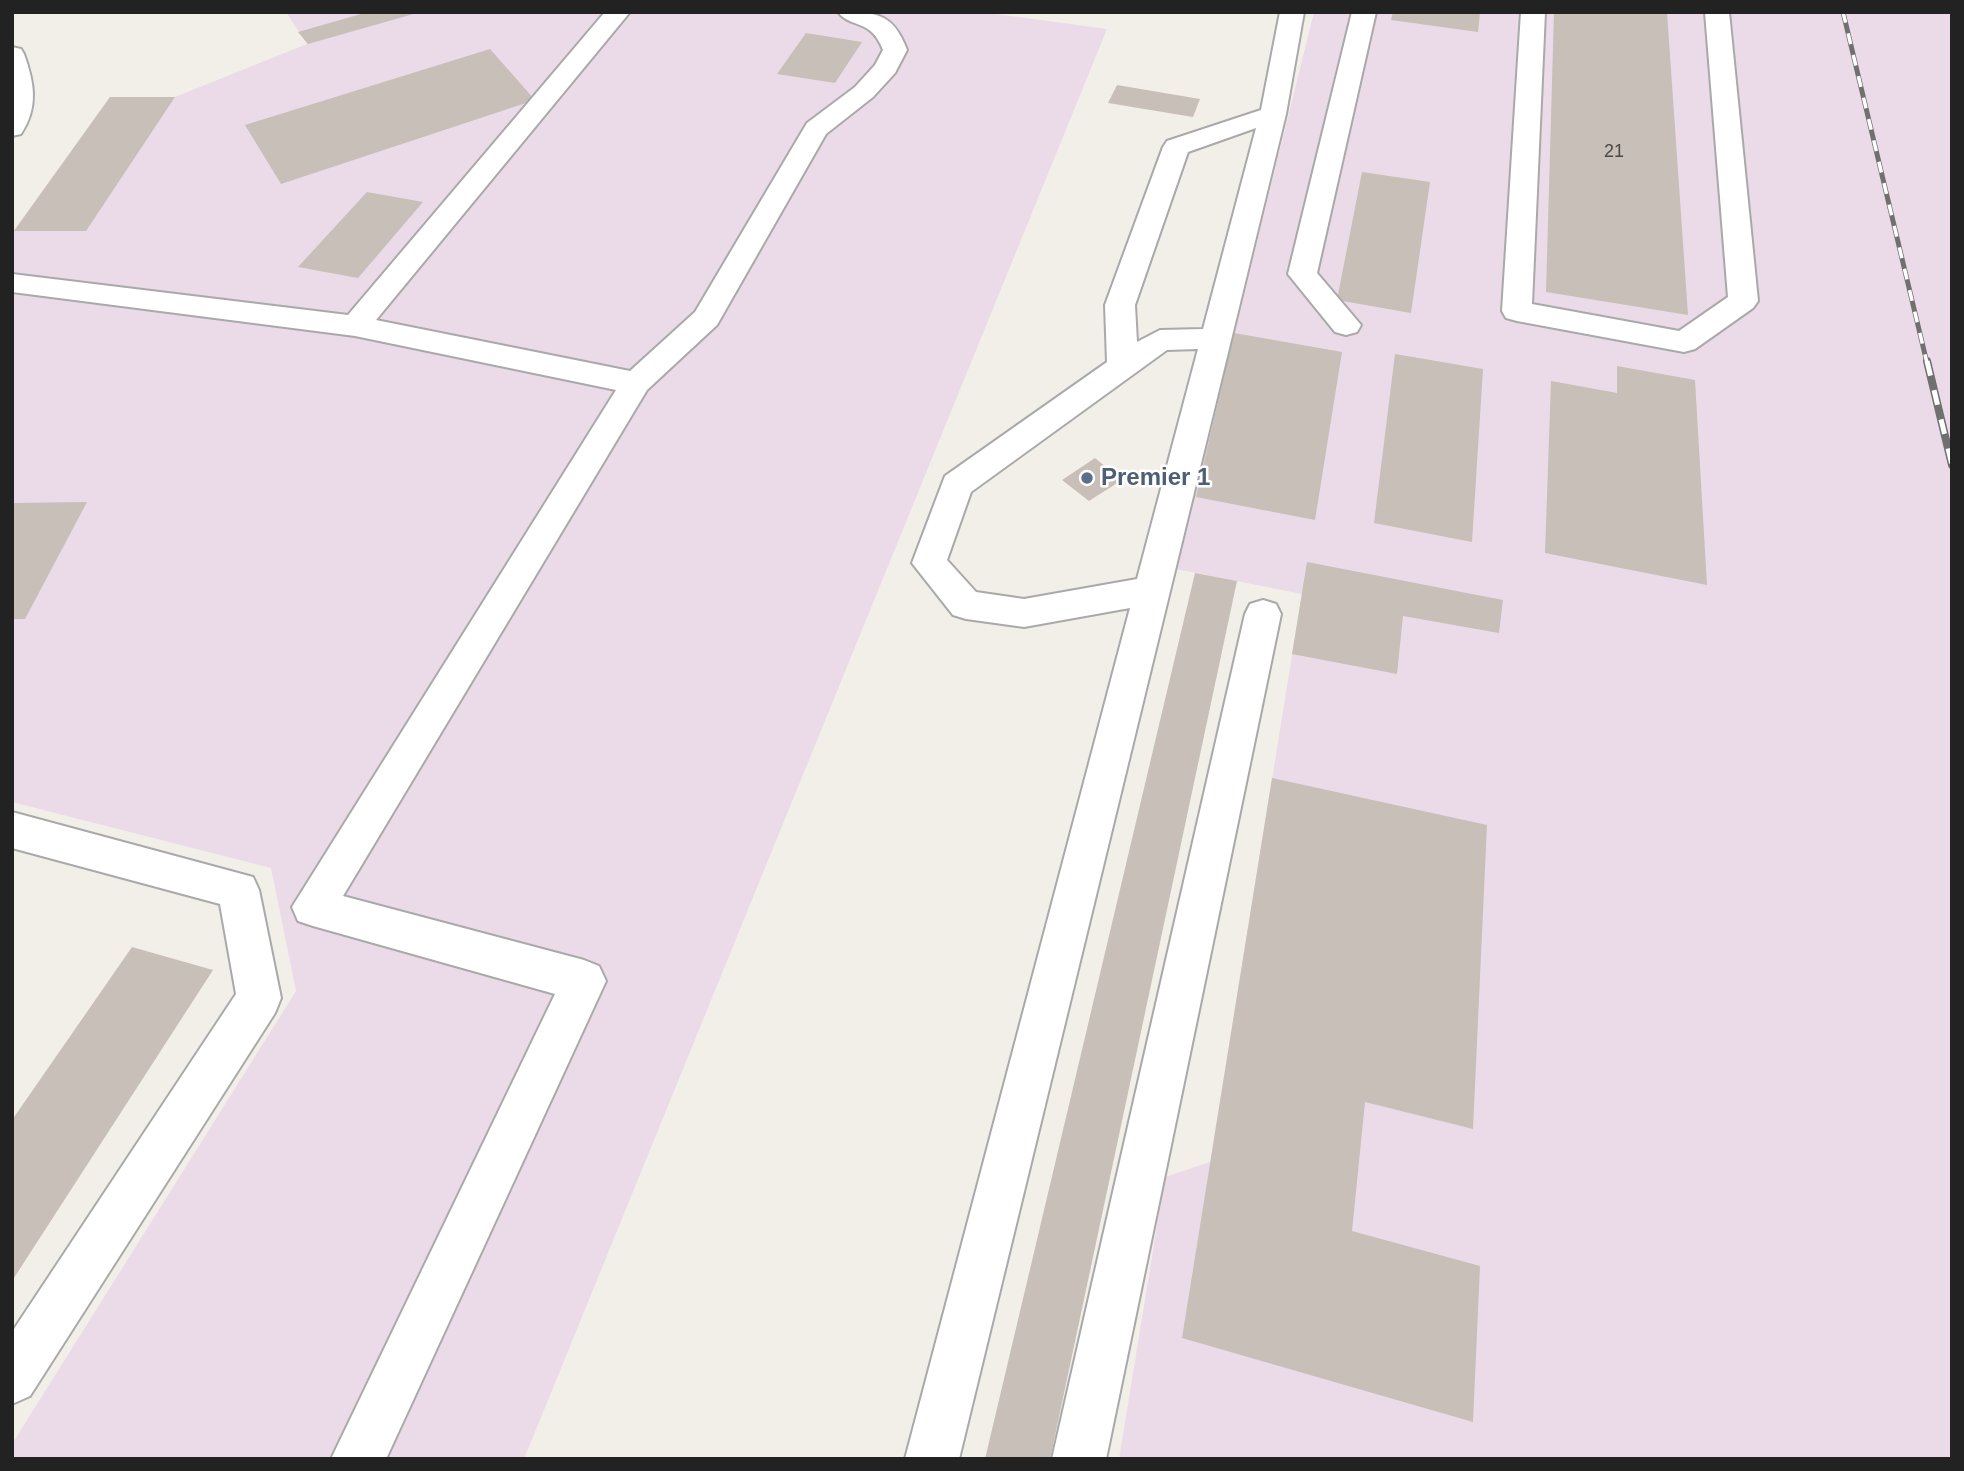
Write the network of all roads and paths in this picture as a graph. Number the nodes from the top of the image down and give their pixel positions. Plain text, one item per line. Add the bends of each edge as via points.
1 (618, 12) edge
2 (850, 12) edge
3 (1292, 12) edge
4 (1364, 12) edge
5 (1533, 12) edge
6 (1717, 12) edge
7 (12, 54) edge
8 (18, 94) edge
9 (1273, 114) junction
10 (12, 128) edge
11 (12, 283) edge
12 (1346, 325) dead end
13 (355, 326) junction
14 (1216, 339) junction
15 (1123, 366) junction
16 (636, 383) junction
17 (1150, 591) junction
18 (1263, 614) dead end
19 (12, 830) edge
20 (12, 1378) edge
21 (358, 1459) edge
22 (932, 1459) edge
23 (1079, 1459) edge

1 - 13 street
2 - 16 street via 868,17 890,34 895,50 886,68 864,92 816,129 706,318
3 - 9 street
4 - 12 street via 1302,274
5 - 6 street via 1517,311 1684,342 1743,301
7 - 8 street
8 - 10 street via 19,116
9 - 14 street
9 - 15 street via 1176,147 1120,305
11 - 13 street
13 - 16 street
14 - 15 street via 1160,340
14 - 17 street
15 - 17 street via 957,485 929,563 966,605 1012,611
16 - 21 street via 313,907 583,981
17 - 22 street
18 - 23 street
19 - 20 street via 238,890 259,998

